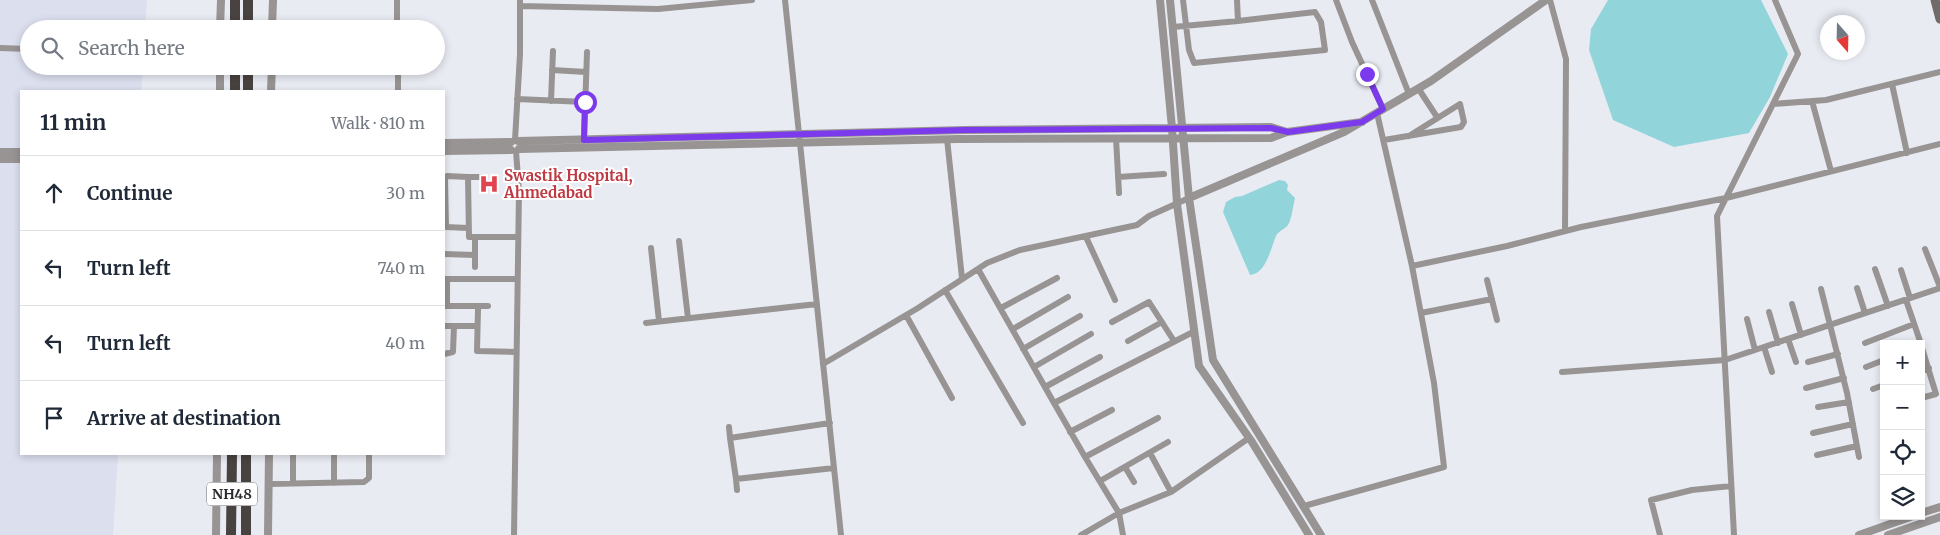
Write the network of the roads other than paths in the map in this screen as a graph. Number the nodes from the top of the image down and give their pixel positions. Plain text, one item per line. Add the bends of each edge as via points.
1 (221, 0) edge
2 (235, 0) edge
3 (248, 0) edge
4 (273, 0) edge
5 (397, 0) edge
6 (752, 0) edge
7 (784, 0) edge
8 (1160, 0) edge
9 (1170, 0) edge
10 (1184, 0) edge
11 (1237, 0) edge
12 (1336, 0) edge
13 (1372, 0) edge
14 (1548, 0) edge
15 (1775, 0) edge
16 (1935, 0) edge
17 (520, 3) edge
18 (1940, 19) edge
19 (220, 20) edge
20 (235, 20) edge
21 (248, 20) edge
22 (272, 20) edge
23 (397, 20) edge
24 (1238, 21) junction
25 (1187, 26) junction
26 (1173, 27) junction
27 (0, 48) edge
28 (20, 49) edge
29 (553, 50) dead end
30 (587, 52) dead end
31 (552, 70) junction
32 (586, 72) junction
33 (1940, 72) edge
34 (220, 75) edge
35 (235, 75) edge
36 (248, 75) edge
37 (272, 75) edge
38 (398, 75) edge
39 (1892, 84) junction
40 (1418, 88) junction
41 (220, 90) edge
42 (236, 90) edge
43 (248, 90) edge
44 (271, 90) edge
45 (398, 90) edge
46 (1409, 94) junction
47 (517, 99) junction
48 (550, 101) junction
49 (1812, 101) junction
50 (585, 102) junction
51 (1773, 104) junction
52 (1380, 111) junction
53 (1437, 117) junction
54 (1362, 122) junction
55 (1172, 128) junction
56 (798, 133) junction
57 (1182, 133) junction
58 (1409, 136) junction
59 (1172, 137) junction
60 (1116, 138) junction
61 (947, 139) junction
62 (584, 140) junction
63 (1384, 140) junction
64 (445, 143) edge
65 (799, 143) junction
66 (1940, 144) edge
67 (515, 146) junction
68 (445, 151) edge
69 (0, 152) edge
70 (20, 152) edge
71 (1907, 153) junction
72 (0, 159) edge
73 (20, 159) edge
74 (1831, 171) junction
75 (1164, 174) dead end
76 (468, 177) junction
77 (481, 177) dead end
78 (1118, 177) junction
79 (1119, 193) dead end
80 (1189, 198) junction
81 (1726, 198) junction
82 (1177, 204) junction
83 (468, 228) junction
84 (1564, 231) junction
85 (1086, 236) junction
86 (475, 237) junction
87 (518, 238) junction
88 (679, 241) dead end
89 (651, 248) dead end
90 (1926, 248) dead end
91 (445, 254) edge
92 (475, 255) junction
93 (475, 266) dead end
94 (1412, 266) junction
95 (978, 269) junction
96 (1875, 270) dead end
97 (1900, 270) dead end
98 (962, 278) junction
99 (1057, 278) dead end
100 (446, 279) edge
101 (517, 279) junction
102 (1487, 280) dead end
103 (1857, 288) dead end
104 (1940, 288) edge
105 (1821, 289) dead end
106 (946, 290) junction
107 (1068, 297) dead end
108 (1492, 299) junction
109 (1908, 299) junction
110 (1115, 300) dead end
111 (817, 304) junction
112 (1792, 304) dead end
113 (1888, 306) junction
114 (445, 307) edge
115 (1001, 308) junction
116 (478, 309) junction
117 (1769, 312) dead end
118 (1421, 313) junction
119 (1865, 314) junction
120 (906, 315) junction
121 (1080, 316) dead end
122 (688, 318) junction
123 (1747, 319) dead end
124 (1497, 320) dead end
125 (659, 321) junction
126 (1112, 322) dead end
127 (1162, 322) junction
128 (646, 323) dead end
129 (1914, 324) junction
130 (1831, 325) junction
131 (445, 326) edge
132 (454, 326) junction
133 (477, 326) junction
134 (1013, 329) junction
135 (1195, 331) junction
136 (1091, 334) dead end
137 (1800, 335) junction
138 (1788, 339) junction
139 (1919, 340) edge
140 (1128, 341) dead end
141 (1174, 341) junction
142 (1778, 342) junction
143 (1864, 343) dead end
144 (1764, 347) junction
145 (1023, 348) junction
146 (1755, 350) junction
147 (516, 352) junction
148 (445, 354) edge
149 (1838, 354) junction
150 (1925, 356) edge
151 (1100, 357) dead end
152 (1725, 360) junction
153 (1796, 362) dead end
154 (1808, 362) dead end
155 (1880, 362) edge
156 (823, 364) junction
157 (1034, 367) junction
158 (1866, 367) dead end
159 (1929, 368) junction
160 (1925, 370) edge
161 (1562, 372) dead end
162 (1772, 372) dead end
163 (1844, 378) junction
164 (1045, 387) junction
165 (1880, 387) edge
166 (1806, 388) dead end
167 (1873, 390) dead end
168 (1925, 397) edge
169 (952, 398) dead end
170 (1849, 402) junction
171 (1054, 403) junction
172 (1818, 407) dead end
173 (1112, 410) dead end
174 (1158, 418) dead end
175 (830, 423) junction
176 (1023, 423) dead end
177 (1853, 424) junction
178 (729, 427) dead end
179 (1070, 432) junction
180 (1813, 433) dead end
181 (730, 438) junction
182 (1249, 438) junction
183 (1168, 442) dead end
184 (1857, 446) junction
185 (1150, 453) junction
186 (217, 455) edge
187 (232, 455) edge
188 (246, 455) edge
189 (269, 455) edge
190 (293, 455) edge
191 (334, 455) edge
192 (369, 455) edge
193 (1817, 456) dead end
194 (1085, 457) junction
195 (1859, 457) dead end
196 (1125, 467) junction
197 (834, 468) junction
198 (736, 479) junction
199 (1100, 481) junction
200 (1134, 482) dead end
201 (293, 483) junction
202 (334, 483) junction
203 (268, 484) junction
204 (1731, 486) junction
205 (737, 490) dead end
206 (1171, 492) junction
207 (1304, 506) junction
208 (1940, 507) edge
209 (1925, 512) edge
210 (1119, 513) junction
211 (1940, 517) edge
212 (1902, 520) edge
213 (216, 535) edge
214 (232, 535) edge
215 (246, 535) edge
216 (268, 535) edge
217 (514, 535) edge
218 (841, 535) edge
219 (1081, 535) edge
220 (1123, 535) edge
221 (1309, 535) edge
222 (1321, 535) edge
223 (1660, 535) edge
224 (1734, 535) edge
225 (1859, 535) edge
226 (1888, 535) edge

1 - 19 street
2 - 20 highway
3 - 21 highway
4 - 22 street
5 - 23 street
6 - 17 street via 658,9
7 - 56 street
8 - 55 street
9 - 26 street
10 - 25 street
11 - 24 street
12 - 52 street
13 - 46 street
14 - 40 street
14 - 84 street via 1566,58
15 - 51 street via 1798,54
16 - 18 main road
17 - 47 street
24 - 25 street
24 - 25 street via 1314,12 1321,22 1325,50 1194,62 1189,50
25 - 26 street
26 - 57 street
27 - 28 street
29 - 31 street
30 - 32 street
31 - 32 street
31 - 48 street
32 - 50 street
33 - 39 street
34 - 41 street
35 - 42 highway
36 - 43 highway
37 - 44 street
38 - 45 street
39 - 49 street
39 - 71 street
40 - 46 street
40 - 53 street
46 - 52 street
47 - 48 street
47 - 67 street
48 - 50 street
49 - 51 street
49 - 74 street
50 - 62 street
51 - 81 street
52 - 54 street
52 - 63 street
53 - 58 street
53 - 58 street via 1460,104 1464,125
54 - 57 street via 1288,132 1271,138
54 - 80 street via 1299,153
55 - 56 street
55 - 57 street
55 - 59 street
56 - 62 street
56 - 65 street
57 - 59 street
57 - 80 street
58 - 63 street
59 - 60 street
59 - 82 street
60 - 61 street
60 - 78 street
61 - 65 street
61 - 98 street
62 - 67 street
63 - 94 street
64 - 67 street
65 - 67 street
65 - 111 street
66 - 71 street
67 - 68 street
67 - 87 street via 519,191
69 - 70 street
71 - 74 street
72 - 73 street
74 - 81 street
75 - 78 street
76 - 77 street
76 - 83 street
76 - 83 street via 446,176 445,188 446,227
78 - 79 street
80 - 82 street
80 - 207 street via 1213,360
81 - 84 street
81 - 152 street via 1717,216
82 - 85 street via 1137,224
82 - 135 street
83 - 86 street via 469,237
84 - 94 street
85 - 95 street via 1020,250
85 - 110 street
86 - 87 street
86 - 92 street
87 - 101 street
88 - 122 street
89 - 125 street
90 - 104 street
91 - 92 street
92 - 93 street
94 - 118 street
95 - 98 street
95 - 115 street
96 - 113 street
97 - 109 street
98 - 106 street
99 - 115 street
100 - 101 street
100 - 114 street
101 - 147 street
102 - 108 street
103 - 119 street
104 - 109 street
105 - 130 street
106 - 120 street
106 - 176 street
107 - 134 street
108 - 118 street
108 - 124 street
109 - 113 street
109 - 129 street
111 - 122 street
111 - 156 street
112 - 137 street
113 - 119 street
114 - 116 street
114 - 116 street via 488,308
115 - 134 street
116 - 133 street
117 - 142 street
118 - 207 street via 1434,383 1444,467
119 - 130 street
120 - 156 street
120 - 169 street
121 - 145 street
122 - 125 street
123 - 146 street
125 - 128 street
126 - 127 street via 1149,302
127 - 140 street
127 - 141 street
129 - 139 street
129 - 143 street
130 - 137 street
130 - 149 street
131 - 132 street
132 - 133 street
132 - 148 street via 453,352
133 - 147 street via 477,351
134 - 145 street
135 - 141 street
135 - 182 street via 1200,366
136 - 157 street
137 - 138 street
138 - 142 street
138 - 153 street
141 - 171 street
142 - 144 street
144 - 146 street
144 - 162 street
145 - 157 street
146 - 152 street
147 - 217 street
149 - 154 street
149 - 163 street
150 - 159 street
151 - 164 street
152 - 161 street
152 - 204 street
155 - 158 street
156 - 175 street
157 - 164 street
159 - 160 street
159 - 168 street via 1936,394
163 - 166 street
163 - 170 street
164 - 171 street
165 - 167 street
170 - 172 street
170 - 177 street
171 - 179 street
173 - 179 street
174 - 194 street
175 - 181 street
175 - 197 street
177 - 180 street
177 - 184 street
178 - 181 street
179 - 194 street
181 - 198 street
182 - 206 street
182 - 221 street
183 - 185 street
184 - 193 street
184 - 195 street
185 - 196 street
185 - 206 street
186 - 213 street
187 - 214 highway, NH48
188 - 215 highway, NH48
189 - 203 street
190 - 201 street
191 - 202 street
192 - 202 street via 369,478 366,481
194 - 199 street
196 - 199 street
196 - 200 street
197 - 198 street
197 - 218 street
198 - 205 street
199 - 210 street
201 - 202 street
201 - 203 street
203 - 216 street
204 - 223 street via 1692,490 1651,500
204 - 224 street
206 - 210 street
207 - 222 street
208 - 209 street
210 - 219 street
210 - 220 street
211 - 226 street
212 - 225 street

